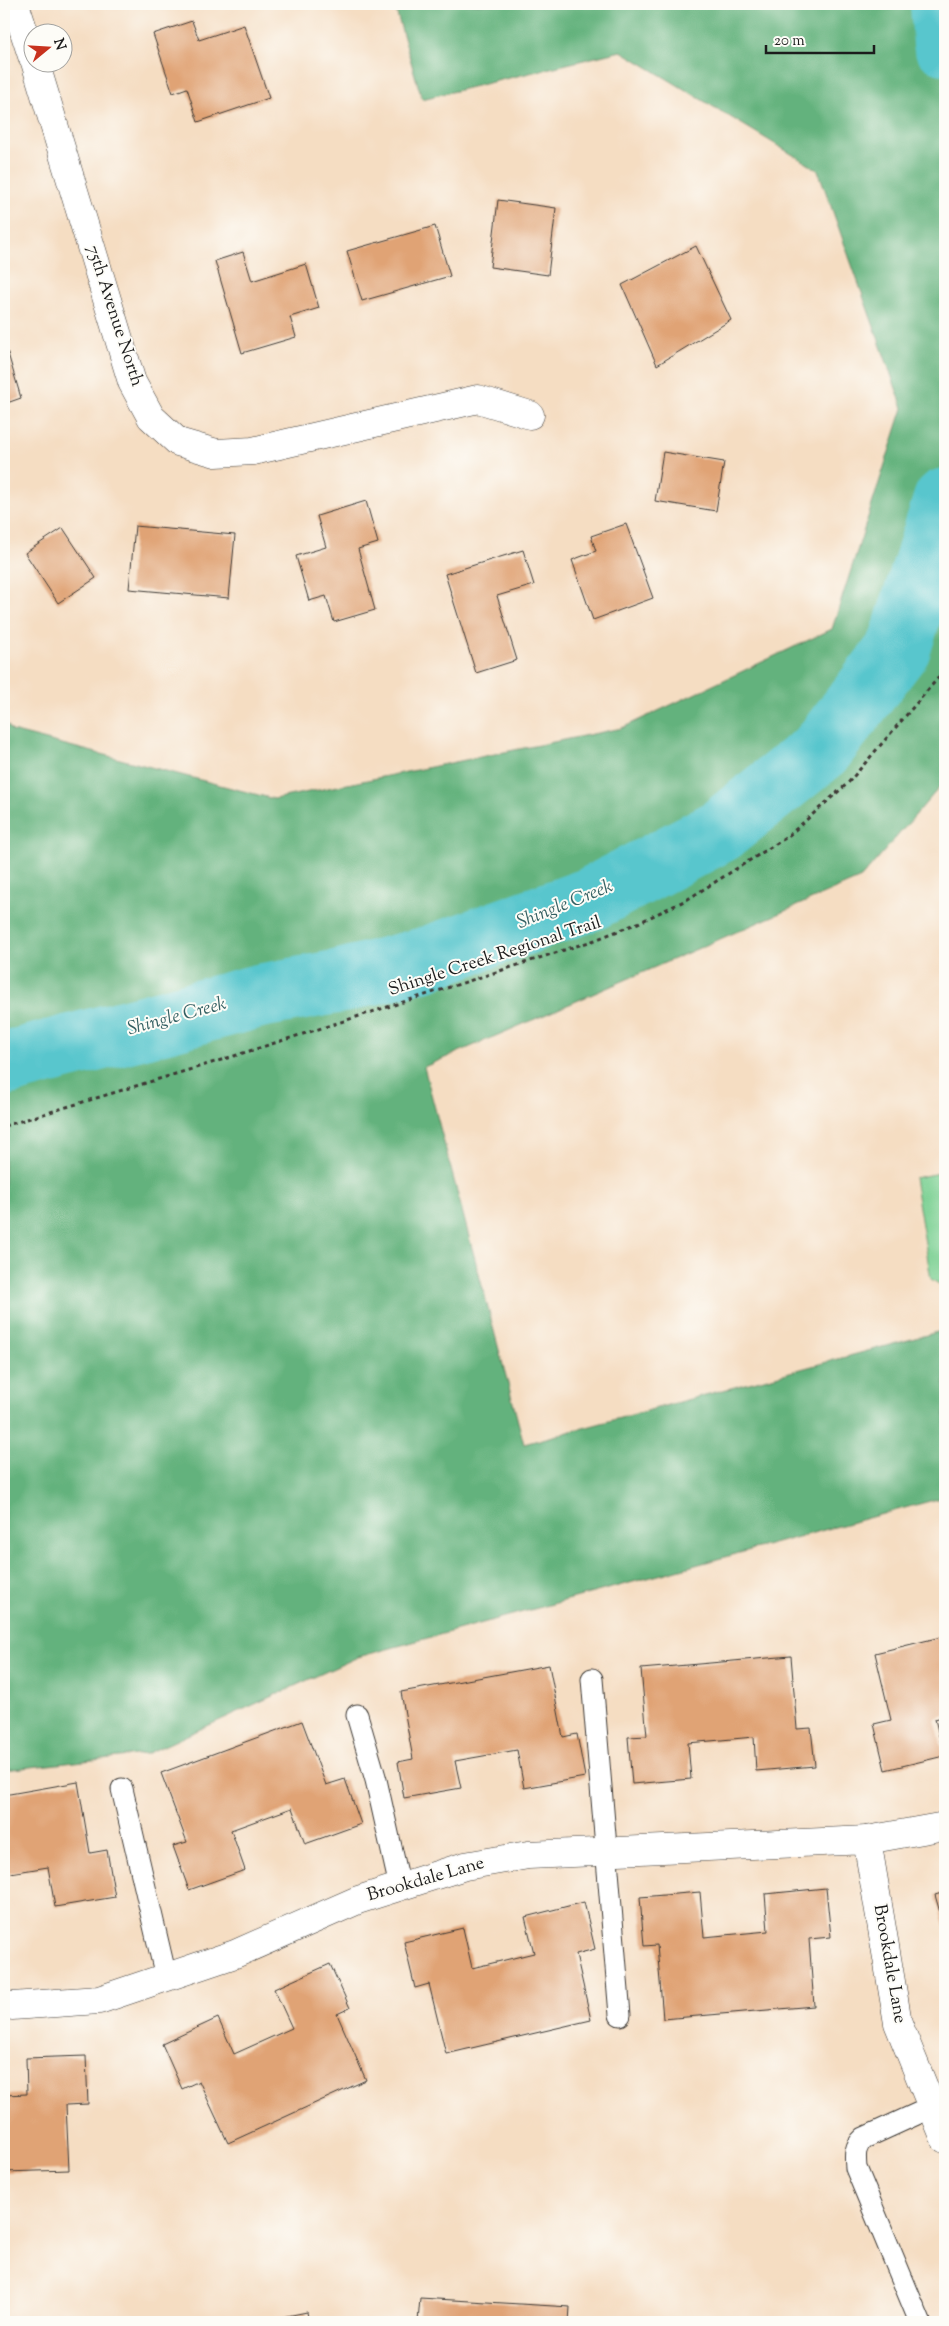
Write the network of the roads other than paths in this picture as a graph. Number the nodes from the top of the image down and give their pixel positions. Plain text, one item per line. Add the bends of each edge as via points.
1 (15, 4) edge
2 (22, 25) edge
3 (38, 72) edge
4 (530, 415) dead end
5 (592, 1679) dead end
6 (357, 1715) dead end
7 (122, 1789) dead end
8 (945, 1826) edge
9 (867, 1840) junction
10 (606, 1850) junction
11 (400, 1887) junction
12 (166, 1977) junction
13 (4, 2004) edge
14 (620, 2015) dead end
15 (932, 2107) junction
16 (945, 2139) edge
17 (920, 2322) edge

1 - 2 street
3 - 4 street, 75th Avenue North via 132,382 151,417 178,442 216,453 253,451 478,399
5 - 10 lane
6 - 11 lane via 376,1780
7 - 12 lane
8 - 9 street, Brookdale Lane
9 - 10 street, Brookdale Lane
9 - 15 street, Brookdale Lane via 898,2023
10 - 11 street, Brookdale Lane via 519,1856 465,1866
10 - 14 lane
11 - 12 street, Brookdale Lane via 358,1900 235,1954
12 - 13 street, Brookdale Lane via 99,2000
15 - 16 street, Brookdale Lane
15 - 17 lane via 864,2138 857,2145 855,2156 856,2168

